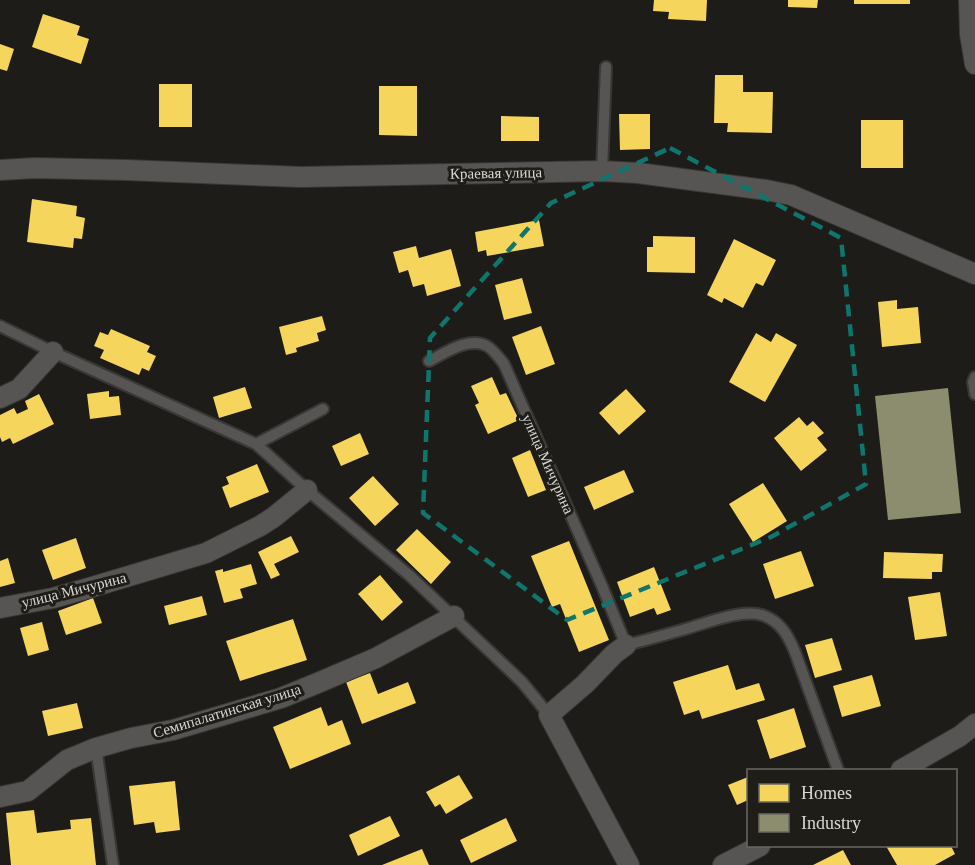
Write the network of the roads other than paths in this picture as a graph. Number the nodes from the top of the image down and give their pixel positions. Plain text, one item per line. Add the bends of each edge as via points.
1 (969, 0) edge
2 (975, 64) edge
3 (606, 67) dead end
4 (0, 170) edge
5 (602, 171) junction
6 (975, 274) edge
7 (0, 326) edge
8 (53, 352) junction
9 (429, 361) dead end
10 (975, 377) edge
11 (975, 394) edge
12 (0, 398) edge
13 (323, 409) dead end
14 (255, 444) junction
15 (307, 490) junction
16 (0, 608) edge
17 (454, 616) junction
18 (626, 645) junction
19 (549, 715) junction
20 (975, 724) edge
21 (96, 748) junction
22 (837, 769) edge
23 (904, 769) edge
24 (0, 797) edge
25 (758, 847) edge
26 (113, 865) edge
27 (629, 865) edge
28 (723, 865) edge

1 - 2 street
3 - 5 lane
4 - 5 street, Краевая улица via 301,177
5 - 6 street, Краевая улица via 791,195
7 - 8 lane
8 - 12 street via 18,389
8 - 14 lane
9 - 18 lane, улица Мичурина via 475,343 486,346 504,364
10 - 11 lane
13 - 14 lane
14 - 15 lane
15 - 16 street, улица Мичурина via 267,522 206,553 53,598
15 - 17 lane
17 - 19 lane via 522,682
17 - 21 street, Семипалатинская улица via 376,658 281,698
18 - 19 street
18 - 22 lane via 727,617 760,614 773,620 788,634
19 - 27 street
20 - 23 street
21 - 24 street, Семипалатинская улица via 67,760 28,791
21 - 26 lane
25 - 28 street

